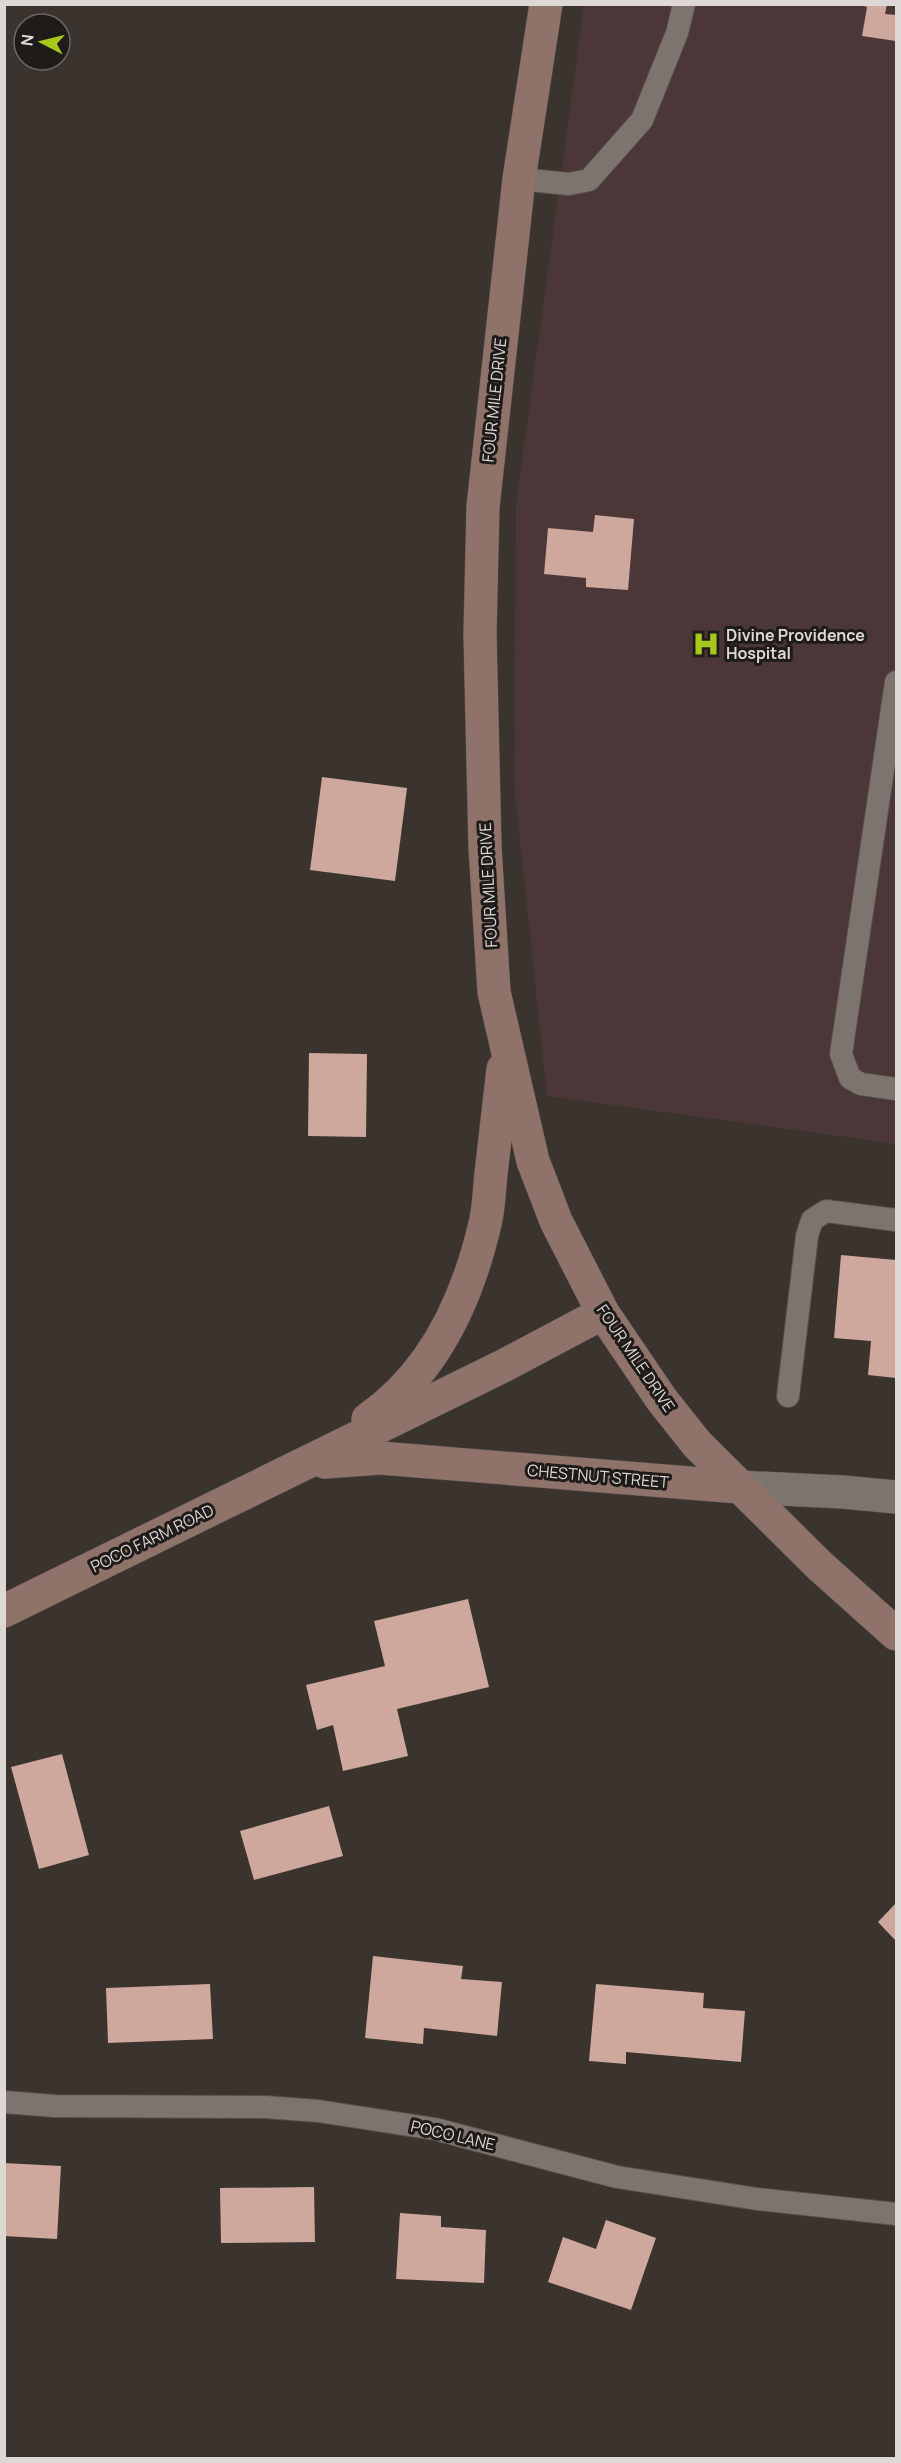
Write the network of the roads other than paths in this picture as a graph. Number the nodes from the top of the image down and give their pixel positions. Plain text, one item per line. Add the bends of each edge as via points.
1 (546, 4) edge
2 (684, 4) edge
3 (519, 179) junction
4 (897, 682) edge
5 (506, 1045) junction
6 (897, 1089) edge
7 (897, 1220) edge
8 (603, 1313) junction
9 (788, 1396) dead end
10 (300, 1466) junction
11 (739, 1487) junction
12 (897, 1497) edge
13 (4, 1611) edge
14 (897, 1634) edge
15 (4, 2102) edge
16 (897, 2214) edge

1 - 3 street, FOUR MILE DRIVE
2 - 3 lane via 677,33 642,120 589,180 569,184
3 - 5 street, FOUR MILE DRIVE via 483,507 480,634 491,945 495,992
4 - 6 lane via 841,1054 850,1078 861,1084
5 - 8 street, FOUR MILE DRIVE via 533,1161 556,1221
5 - 10 street via 485,1226 450,1327 425,1365 388,1405
7 - 9 lane via 826,1212 812,1220
8 - 10 street
8 - 11 street, FOUR MILE DRIVE via 662,1400
10 - 11 street, CHESTNUT STREET via 380,1458
10 - 13 street, POCO FARM ROAD
11 - 12 street, CHESTNUT STREET
11 - 14 street, FOUR MILE DRIVE
15 - 16 lane, POCO LANE via 318,2111 435,2129 617,2176 757,2199

